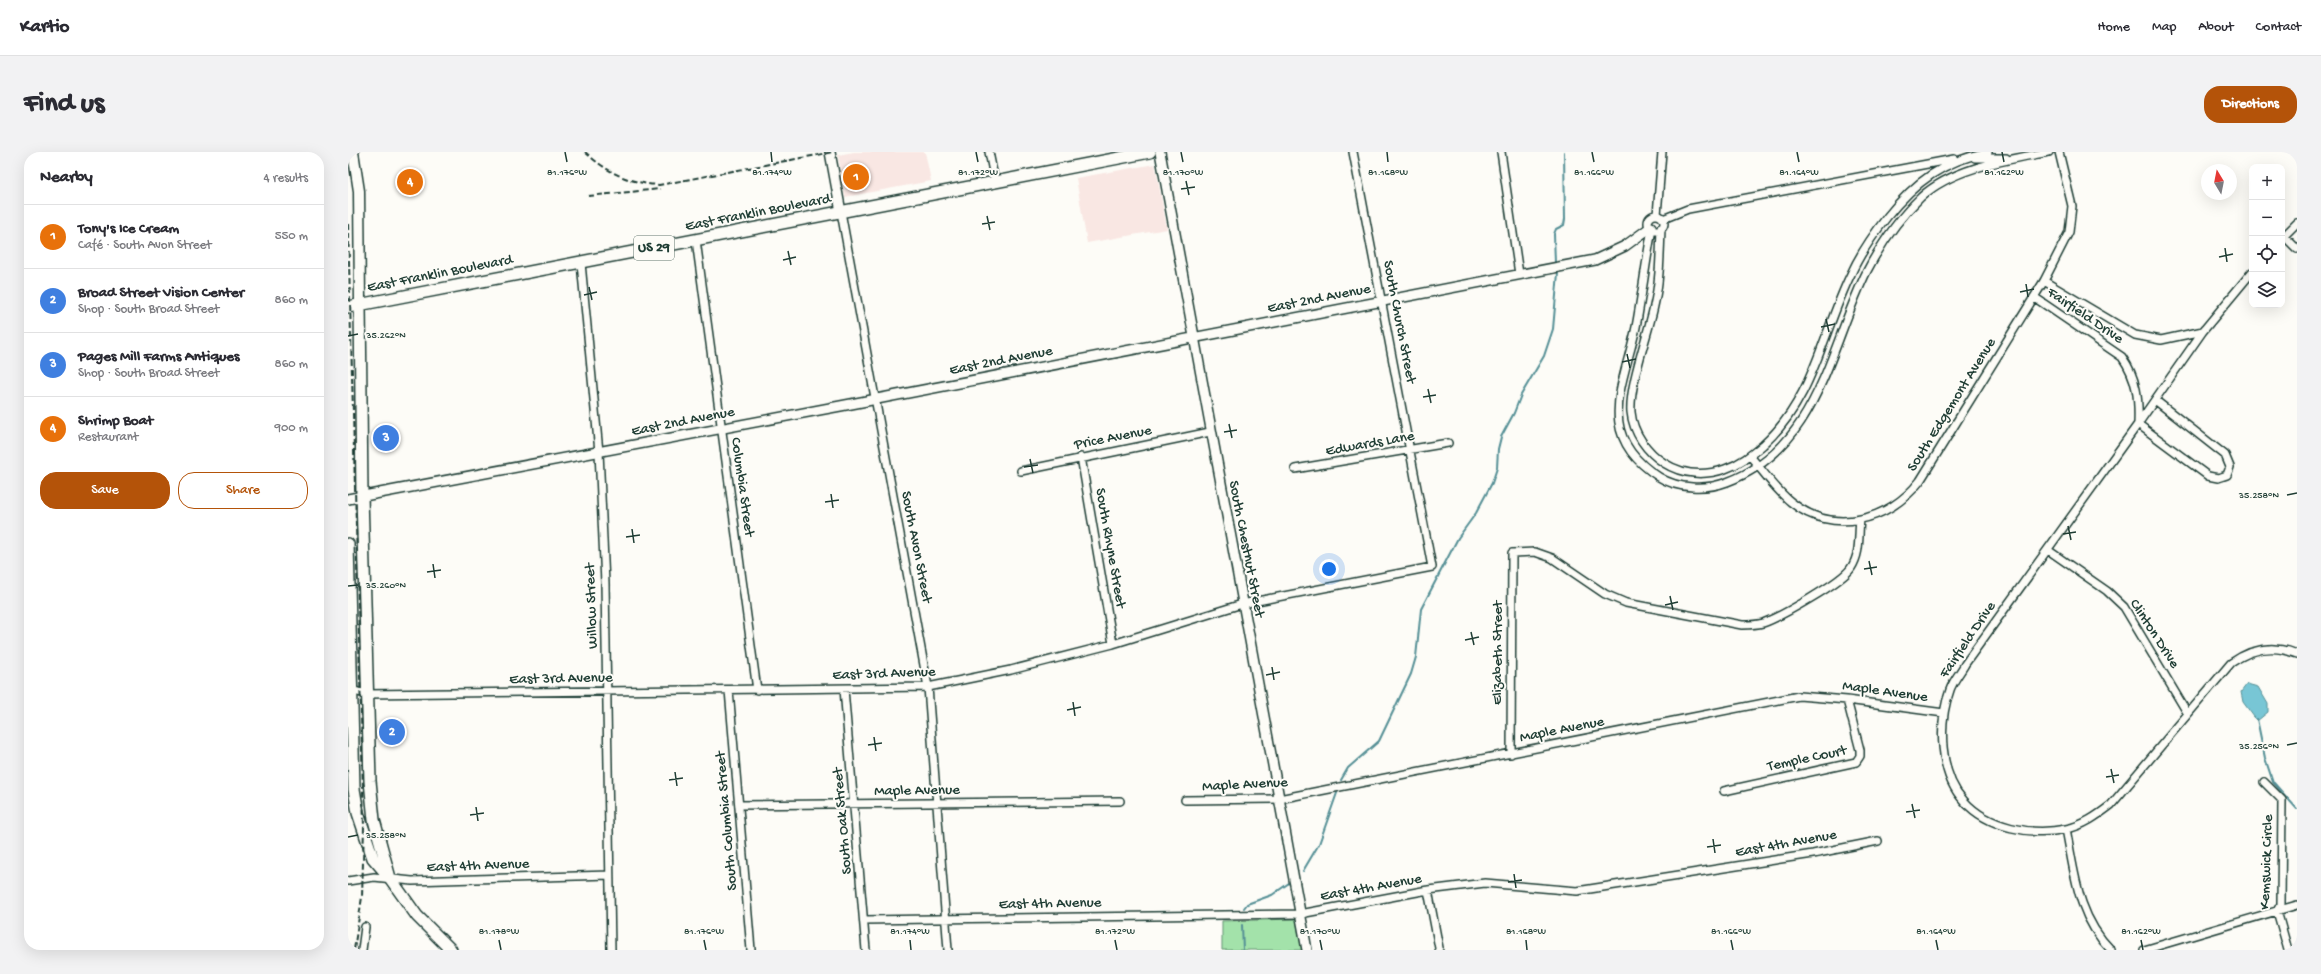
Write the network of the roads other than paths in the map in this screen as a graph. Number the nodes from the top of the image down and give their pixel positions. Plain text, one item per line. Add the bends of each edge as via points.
1 (353, 152) edge
2 (830, 152) edge
3 (989, 152) edge
4 (1150, 152) edge
5 (1160, 152) edge
6 (1353, 152) edge
7 (1501, 152) edge
8 (1662, 152) edge
9 (1988, 152) edge
10 (2049, 152) edge
11 (2059, 152) edge
12 (1963, 157) junction
13 (2018, 158) junction
14 (995, 182) junction
15 (840, 212) junction
16 (1660, 217) junction
17 (2297, 222) edge
18 (1651, 228) junction
19 (1661, 228) junction
20 (2284, 236) edge
21 (2285, 239) edge
22 (696, 240) junction
23 (2297, 249) edge
24 (581, 262) junction
25 (1519, 274) junction
26 (2249, 276) edge
27 (2044, 281) junction
28 (2034, 297) junction
29 (1382, 301) junction
30 (360, 304) junction
31 (348, 307) edge
32 (2203, 331) junction
33 (1193, 337) junction
34 (874, 400) junction
35 (2155, 400) junction
36 (2138, 424) junction
37 (721, 428) junction
38 (1210, 432) junction
39 (1448, 443) dead end
40 (1411, 450) junction
41 (599, 452) junction
42 (1750, 456) junction
43 (1081, 457) junction
44 (1758, 465) junction
45 (1296, 470) dead end
46 (1021, 471) dead end
47 (362, 496) junction
48 (348, 499) edge
49 (1860, 520) junction
50 (348, 544) edge
51 (2048, 550) junction
52 (1432, 567) joint
53 (1242, 604) junction
54 (1113, 644) junction
55 (2297, 654) edge
56 (928, 687) junction
57 (844, 689) junction
58 (350, 690) edge
59 (729, 690) junction
60 (757, 690) junction
61 (607, 692) junction
62 (367, 694) junction
63 (1847, 700) junction
64 (1944, 713) junction
65 (2188, 714) junction
66 (1511, 754) junction
67 (2264, 782) dead end
68 (1724, 791) dead end
69 (1279, 799) junction
70 (1185, 800) dead end
71 (1120, 801) dead end
72 (936, 803) junction
73 (855, 804) junction
74 (739, 805) junction
75 (2066, 829) junction
76 (1878, 841) dead end
77 (609, 876) junction
78 (390, 878) junction
79 (348, 881) edge
80 (1428, 890) junction
81 (2297, 905) edge
82 (2277, 911) junction
83 (1300, 914) junction
84 (946, 918) junction
85 (864, 920) junction
86 (365, 927) dead end
87 (1439, 948) dead end
88 (362, 950) edge
89 (451, 950) edge
90 (611, 950) edge
91 (751, 950) edge
92 (866, 950) edge
93 (948, 950) edge
94 (1308, 950) edge
95 (2111, 950) edge
96 (2144, 950) edge
97 (2288, 950) edge

1 - 30 main road via 359,191
2 - 15 street, South Avon Street
3 - 14 street
4 - 14 main road, East Franklin Boulevard / US 29
5 - 33 street, South Chestnut Street
6 - 29 street, South Church Street
7 - 25 street
8 - 16 street
9 - 12 street
10 - 13 street
11 - 27 street, South Edgemont Avenue via 2072,206 2069,232
12 - 13 street
12 - 16 street via 1688,209
12 - 42 street via 1922,181 1904,197 1874,234 1850,274 1807,385 1782,425
13 - 44 street via 1972,170 1942,182 1922,196 1906,213 1866,272 1813,404 1785,442
14 - 15 main road, East Franklin Boulevard / US 29
15 - 22 main road, East Franklin Boulevard / US 29
15 - 34 street, South Avon Street
16 - 18 street via 1649,220
16 - 19 street via 1664,225
17 - 20 street
18 - 19 street
18 - 25 street, East 2nd Avenue via 1625,246 1595,260
18 - 44 street via 1635,329 1618,398 1619,420 1625,440 1637,458 1651,471 1666,481 1682,485 1703,487 1720,484 1743,475
19 - 42 street via 1655,303 1631,401 1636,432 1646,448 1662,462 1671,468 1692,474 1720,471
21 - 23 street
22 - 24 main road, East Franklin Boulevard / US 29
22 - 37 street, Columbia Street
24 - 30 main road, East Franklin Boulevard / US 29
24 - 41 street, Willow Street
25 - 29 street, East 2nd Avenue
26 - 32 street, Fairfield Drive
27 - 28 street, South Edgemont Avenue
27 - 32 street, Fairfield Drive via 2135,335 2149,339 2169,339
28 - 36 street, Fairfield Drive via 2122,357 2129,366 2137,389
28 - 49 street, South Edgemont Avenue via 1920,481 1908,495 1887,511
29 - 33 street, East 2nd Avenue
29 - 40 street, South Church Street
30 - 31 main road, East Franklin Boulevard / US 29
30 - 47 main road
32 - 35 street, Fairfield Drive
33 - 34 street, East 2nd Avenue
33 - 38 street, South Chestnut Street
34 - 37 street, East 2nd Avenue
34 - 56 street, South Avon Street
35 - 36 street, Fairfield Drive
35 - 36 street via 2225,455 2230,467 2228,475 2218,478 2208,476
36 - 51 street, Fairfield Drive
37 - 41 street, East 2nd Avenue
37 - 60 street, Columbia Street
38 - 43 street, Price Avenue
38 - 53 street, South Chestnut Street
39 - 40 street, Edwards Lane
40 - 45 street, Edwards Lane
40 - 52 street, South Church Street
41 - 47 street, East 2nd Avenue
41 - 61 street, Willow Street
42 - 44 street, South Edgemont Avenue
43 - 46 street, Price Avenue
43 - 54 street, South Rhyne Street
44 - 49 street, South Edgemont Avenue via 1786,498 1803,510 1824,519
47 - 48 street, East 2nd Avenue
47 - 62 main road
49 - 66 street, Elizabeth Street via 1856,557 1848,571 1830,586 1776,617 1753,625 1626,603 1604,594 1552,558 1535,552 1512,553
50 - 58 main road
51 - 64 street, Fairfield Drive via 1965,664 1950,689
51 - 65 street, Clinton Drive via 2107,591 2124,607
52 - 53 street, East 3rd Avenue
53 - 54 street, East 3rd Avenue
53 - 69 street, South Chestnut Street
54 - 56 street, East 3rd Avenue via 1011,670
55 - 65 street, Fairfield Drive via 2276,648 2265,648 2237,658 2224,669
56 - 57 street, East 3rd Avenue
56 - 72 street, South Avon Street
57 - 60 street, East 3rd Avenue
57 - 73 street, South Oak Street
58 - 62 street, East 3rd Avenue
58 - 78 main road via 355,800 373,858
59 - 60 street, East 3rd Avenue
59 - 61 street, East 3rd Avenue
59 - 74 street, South Columbia Street
61 - 62 street, East 3rd Avenue
61 - 77 street, Willow Street
62 - 78 main road via 373,810
63 - 64 street, Maple Avenue
63 - 66 street, Maple Avenue via 1799,696
63 - 68 street, Temple Court via 1860,750 1856,762
64 - 75 street, Fairfield Drive via 1944,757 1963,801 1982,815 2015,829 2038,832
65 - 75 street, Fairfield Drive via 2111,805 2089,821
66 - 69 street, Maple Avenue
67 - 82 street, Kemswick Circle via 2282,800 2281,904
69 - 70 street, Maple Avenue
69 - 83 street, South Chestnut Street
71 - 72 street, Maple Avenue
72 - 73 street, Maple Avenue
72 - 84 street, South Avon Street
73 - 74 street, Maple Avenue
73 - 85 street, South Oak Street
74 - 91 street, South Columbia Street
75 - 95 street via 2086,918
76 - 80 street, East 4th Avenue via 1813,854 1577,891 1495,882
77 - 78 street, East 4th Avenue via 412,881
77 - 90 street, Willow Street
78 - 79 street, East 4th Avenue via 374,877
78 - 89 main road via 417,916
80 - 83 street, East 4th Avenue
80 - 87 street
81 - 82 street
82 - 96 street
82 - 97 street, Kemswick Circle
83 - 84 street, East 4th Avenue
83 - 94 street, South Chestnut Street
84 - 85 street, East 4th Avenue
84 - 93 street, South Avon Street
85 - 92 street, South Oak Street
86 - 88 street

